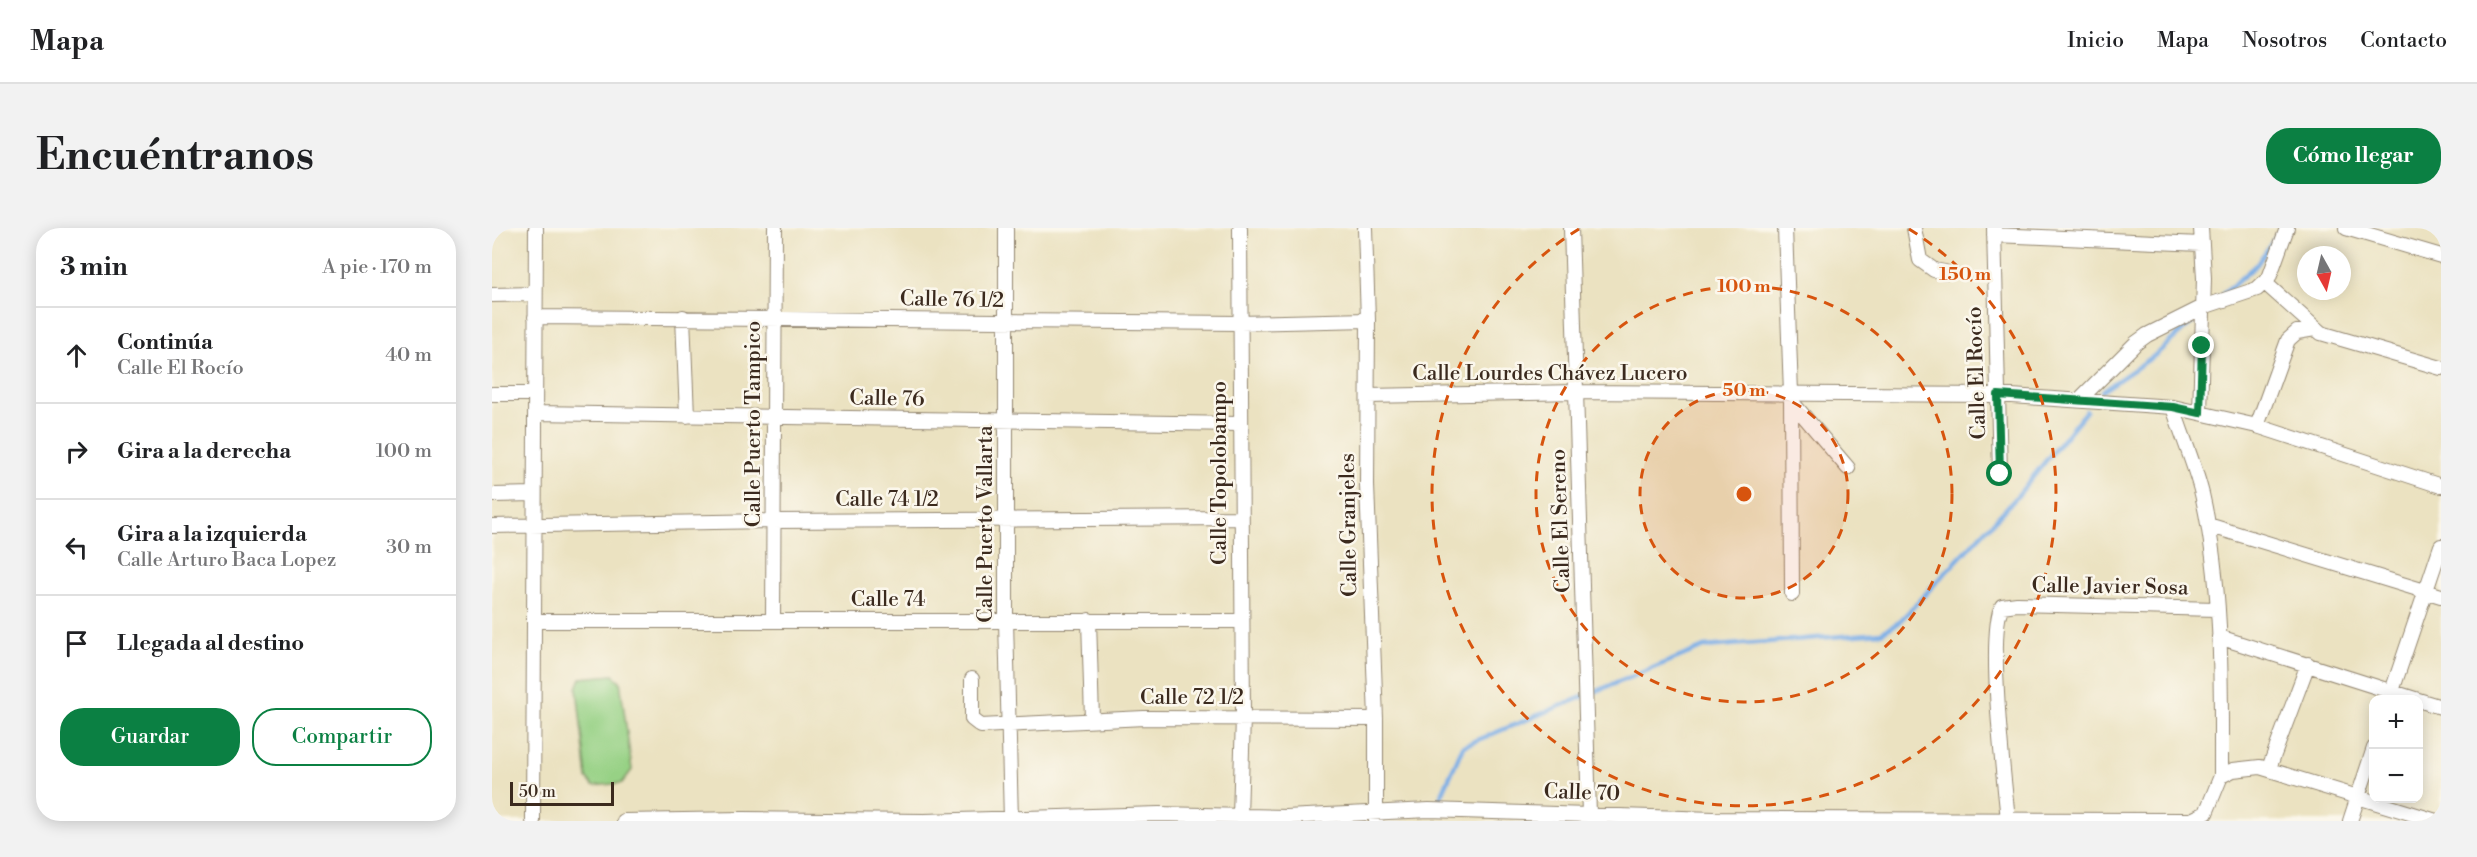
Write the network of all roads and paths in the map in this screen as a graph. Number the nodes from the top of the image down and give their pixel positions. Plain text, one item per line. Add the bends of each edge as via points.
1 (536, 228) edge
2 (775, 228) edge
3 (1006, 228) edge
4 (1240, 228) edge
5 (1365, 228) edge
6 (1571, 228) edge
7 (1785, 228) edge
8 (1914, 228) edge
9 (2201, 228) edge
10 (2287, 228) edge
11 (2346, 228) edge
12 (1994, 231) edge
13 (2201, 244) junction
14 (2441, 256) edge
15 (1946, 272) dead end
16 (2265, 283) junction
17 (535, 294) junction
18 (492, 295) edge
19 (2204, 307) junction
20 (536, 317) junction
21 (683, 317) junction
22 (774, 318) junction
23 (1368, 320) junction
24 (1004, 321) junction
25 (1240, 323) junction
26 (2315, 329) junction
27 (2441, 368) edge
28 (1577, 392) junction
29 (492, 394) edge
30 (535, 394) junction
31 (1998, 395) junction
32 (1368, 396) junction
33 (1791, 397) junction
34 (2079, 400) junction
35 (2173, 407) junction
36 (535, 413) junction
37 (2200, 413) junction
38 (687, 416) junction
39 (774, 418) junction
40 (1005, 420) junction
41 (1240, 424) junction
42 (2257, 426) junction
43 (1848, 468) dead end
44 (2000, 474) dead end
45 (2441, 486) edge
46 (534, 494) junction
47 (492, 495) edge
48 (1240, 518) junction
49 (774, 520) junction
50 (1006, 520) junction
51 (535, 525) junction
52 (2208, 525) junction
53 (492, 526) edge
54 (2441, 546) edge
55 (2426, 591) junction
56 (1792, 594) dead end
57 (2441, 596) edge
58 (2217, 609) junction
59 (773, 620) junction
60 (1006, 620) junction
61 (1089, 620) junction
62 (536, 621) junction
63 (1240, 621) junction
64 (2219, 637) junction
65 (2308, 664) junction
66 (972, 679) dead end
67 (2390, 695) edge
68 (2423, 702) edge
69 (2441, 707) edge
70 (1243, 717) junction
71 (1092, 719) junction
72 (1376, 719) junction
73 (1009, 722) junction
74 (2373, 749) edge
75 (2269, 768) junction
76 (2221, 776) junction
77 (2358, 797) junction
78 (1589, 814) junction
79 (1240, 816) junction
80 (1376, 817) edge
81 (2008, 819) junction
82 (743, 820) edge
83 (970, 820) edge
84 (1012, 820) edge
85 (2192, 820) edge
86 (533, 821) edge
87 (624, 821) edge
88 (924, 821) edge
89 (2350, 821) edge
90 (2436, 821) edge

1 - 17 street
2 - 22 street, Calle Puerto Tampico
3 - 24 street, Calle Puerto Vallarta
4 - 25 street, Calle Topolobampo
5 - 23 street, Calle Granjeles
6 - 28 street, Calle El Sereno
7 - 33 street
8 - 15 street via 1920,260 1934,270
9 - 13 street
10 - 16 street
11 - 14 street
12 - 13 street
12 - 31 street, Calle El Rocío
13 - 19 street
16 - 19 street via 2249,293
16 - 26 street
17 - 18 street
17 - 20 street
19 - 34 street via 2136,343
19 - 37 street
20 - 21 street, Calle 76 1/2
20 - 30 street
21 - 22 street, Calle 76 1/2
21 - 38 street
22 - 24 street, Calle 76 1/2
22 - 39 street, Calle Puerto Tampico
23 - 25 street, Calle 76 1/2
23 - 32 street, Calle Granjeles
24 - 25 street, Calle 76 1/2
24 - 40 street, Calle Puerto Vallarta
25 - 41 street, Calle Topolobampo
26 - 27 street
26 - 42 street via 2297,332 2288,340
28 - 32 street, Calle Lourdes Chávez Lucero
28 - 33 street, Calle Lourdes Chávez Lucero
28 - 78 street, Calle El Sereno
29 - 30 street
30 - 36 street
31 - 33 street, Calle Lourdes Chávez Lucero
31 - 34 street, Calle Lourdes Chávez Lucero
31 - 44 street, Calle El Rocío
32 - 72 street, Calle Granjeles via 1367,485
33 - 43 street
33 - 56 street
34 - 35 street, Calle Lourdes Chávez Lucero
35 - 37 street, Calle Lourdes Chávez Lucero
35 - 52 street
36 - 38 street, Calle 76
36 - 46 street
37 - 42 street, Calle Lourdes Chávez Lucero
38 - 39 street, Calle 76
39 - 40 street, Calle 76
39 - 49 street, Calle Puerto Tampico
40 - 41 street, Calle 76
40 - 50 street, Calle Puerto Vallarta
41 - 48 street, Calle Topolobampo
42 - 45 street, Calle Lourdes Chávez Lucero
46 - 47 street
46 - 51 street
48 - 50 street, Calle 74 1/2
48 - 63 street, Calle Topolobampo
49 - 50 street, Calle 74 1/2
49 - 51 street, Calle 74 1/2
49 - 59 street, Calle Puerto Tampico
50 - 60 street, Calle Puerto Vallarta
51 - 53 street
51 - 62 street
52 - 55 street
52 - 58 street
54 - 55 street
55 - 57 street
55 - 67 street
58 - 64 street
58 - 81 street, Calle Javier Sosa via 2002,606 1997,664
59 - 60 street, Calle 74
59 - 62 street, Calle 74
60 - 61 street, Calle 74
60 - 73 street, Calle Puerto Vallarta
61 - 63 street, Calle 74
61 - 71 street
62 - 86 street
63 - 70 street, Calle Topolobampo
64 - 65 street
64 - 76 street
65 - 67 street
65 - 75 street
66 - 73 street, Calle 72 1/2 via 975,724
68 - 69 street
70 - 71 street, Calle 72 1/2
70 - 72 street, Calle 72 1/2
70 - 79 street, Calle Topolobampo
71 - 73 street, Calle 72 1/2
72 - 80 street, Calle Granjeles
73 - 84 street, Calle Puerto Vallarta
74 - 77 street
75 - 76 street via 2247,767
75 - 77 street
76 - 85 street via 2206,813
77 - 89 street
77 - 90 street
78 - 80 street, Calle 70 via 1429,810
78 - 81 street, Calle 70 via 1714,819
79 - 80 street, Calle 70
79 - 84 street, Calle 70 via 1159,814
81 - 85 street, Calle 70
82 - 87 street, Calle 70
82 - 88 street, Calle 70
83 - 84 street, Calle 70
83 - 88 street, Calle 70

